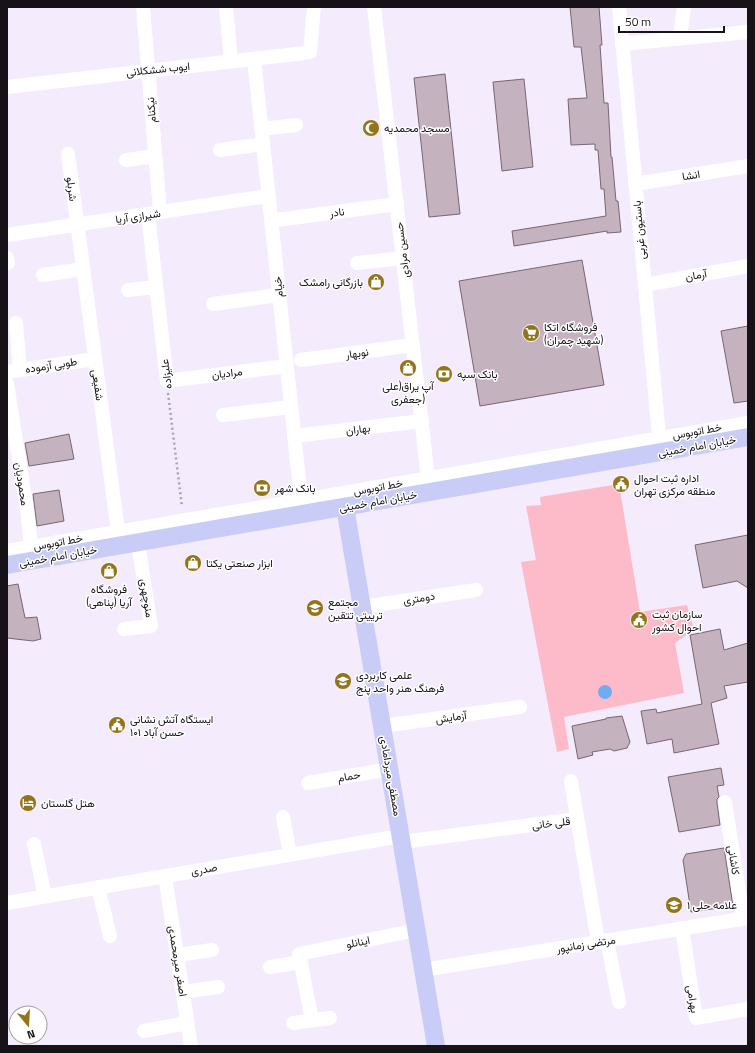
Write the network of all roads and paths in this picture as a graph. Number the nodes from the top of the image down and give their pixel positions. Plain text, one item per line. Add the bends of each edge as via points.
1 (143, 7) edge
2 (226, 7) edge
3 (314, 7) edge
4 (374, 7) edge
5 (619, 7) edge
6 (684, 7) edge
7 (748, 32) edge
8 (680, 38) junction
9 (622, 44) junction
10 (254, 59) junction
11 (231, 61) junction
12 (148, 71) junction
13 (7, 86) edge
14 (296, 125) dead end
15 (261, 129) junction
16 (263, 144) junction
17 (220, 150) dead end
18 (68, 154) dead end
19 (155, 156) junction
20 (126, 160) dead end
21 (748, 166) edge
22 (635, 184) junction
23 (268, 196) junction
24 (397, 204) junction
25 (154, 213) junction
26 (277, 220) dead end
27 (77, 224) junction
28 (7, 235) edge
29 (403, 258) junction
30 (357, 263) dead end
31 (748, 266) edge
32 (83, 269) junction
33 (43, 275) dead end
34 (644, 285) junction
35 (156, 287) junction
36 (128, 290) dead end
37 (279, 295) junction
38 (213, 304) dead end
39 (16, 323) dead end
40 (413, 345) junction
41 (95, 359) junction
42 (301, 360) dead end
43 (286, 366) junction
44 (13, 371) edge
45 (167, 381) junction
46 (7, 384) edge
47 (291, 407) junction
48 (223, 415) dead end
49 (422, 421) junction
50 (748, 422) edge
51 (294, 436) junction
52 (748, 437) edge
53 (660, 445) junction
54 (13, 467) edge
55 (429, 485) junction
56 (302, 507) junction
57 (345, 507) junction
58 (184, 520) junction
59 (119, 539) junction
60 (138, 543) junction
61 (7, 551) edge
62 (32, 553) junction
63 (7, 565) edge
64 (476, 590) dead end
65 (362, 607) junction
66 (124, 629) dead end
67 (520, 707) dead end
68 (382, 726) junction
69 (390, 769) junction
70 (571, 781) dead end
71 (308, 783) dead end
72 (725, 802) dead end
73 (283, 817) dead end
74 (577, 819) junction
75 (401, 839) junction
76 (34, 844) dead end
77 (290, 855) junction
78 (165, 876) junction
79 (98, 887) junction
80 (45, 896) junction
81 (7, 903) edge
82 (745, 918) edge
83 (682, 928) junction
84 (417, 930) junction
85 (110, 936) dead end
86 (602, 941) junction
87 (212, 950) dead end
88 (177, 955) junction
89 (300, 958) junction
90 (270, 967) dead end
91 (424, 970) junction
92 (218, 986) dead end
93 (183, 992) junction
94 (619, 1002) dead end
95 (748, 1010) edge
96 (330, 1018) dead end
97 (312, 1020) junction
98 (188, 1023) junction
99 (293, 1023) dead end
100 (144, 1031) dead end
101 (191, 1046) edge
102 (436, 1046) edge

1 - 12 street, نیکنام
2 - 11 street
3 - 10 street, ایوب ششکلانی via 310,52
4 - 24 street, حسین مرادی
5 - 9 street, باستیون غربی
6 - 8 street
7 - 8 street
8 - 9 street
9 - 22 street, باستیون غربی
10 - 11 street, ایوب ششکلانی
10 - 15 street, خیام
11 - 12 street, ایوب ششکلانی
12 - 13 street, ایوب ششکلانی
12 - 19 street, نیکنام
14 - 15 street
15 - 16 street, خیام
16 - 17 street
16 - 23 street, خیام
18 - 27 street, شربلو
19 - 20 street
19 - 25 street, نیکنام
21 - 22 street, انشا
22 - 34 street, باستیون غربی
23 - 25 street, شیرازی آریا
23 - 37 street, خیام
24 - 26 street, نادر
24 - 29 street, حسین مرادی
25 - 27 street, شیرازی آریا
25 - 35 street, علیزاده
27 - 28 street, شیرازی آریا
27 - 32 street, شفیعی
29 - 30 street
29 - 40 street, حسین مرادی
31 - 34 street, آرمان
32 - 33 street
32 - 41 street, شفیعی
34 - 53 street, باستیون غربی
35 - 36 street
35 - 45 street, علیزاده
37 - 38 street
37 - 43 street, خیام
39 - 44 street
40 - 42 street, نوبهار
40 - 49 street, حسین مرادی
41 - 44 street, طوبی آزموده
41 - 59 street, شفیعی
43 - 45 street, مرادیان
43 - 47 street, خیام
45 - 58 path, علیزاده
46 - 54 street, محمودیان
47 - 48 street
47 - 51 street, خیام
49 - 51 street, بهاران
49 - 55 street, حسین مرادی
50 - 53 street, خط اتوبوس
51 - 56 street, خیام
52 - 53 main road, خیابان امام خمینی
53 - 55 main road, خیابان امام خمینی
54 - 62 street, محمودیان via 27,510
55 - 56 street, خط اتوبوس
55 - 57 main road, خیابان امام خمینی
56 - 57 main road, خیابان امام خمینی
56 - 58 street, خط اتوبوس
56 - 60 main road, خیابان امام خمینی
57 - 65 main road, مصطفی میردامادی
58 - 59 street, خط اتوبوس
59 - 60 main road, خیابان امام خمینی
59 - 62 main road, خیابان امام خمینی
60 - 66 street, منوچهری via 151,626
61 - 62 street, خط اتوبوس
62 - 63 main road, خیابان امام خمینی
64 - 65 street, دومتری
65 - 68 main road, مصطفی میردامادی
67 - 68 street, آزمایش
68 - 69 main road, مصطفی میردامادی
69 - 71 street, حمام
69 - 75 main road, مصطفی میردامادی
70 - 74 street
72 - 82 street, کاشانی
73 - 77 street
74 - 75 street, قلی خانی
74 - 86 street, قلی خانی
75 - 77 street, صدری
75 - 84 main road, مصطفی میردامادی
76 - 80 street
77 - 78 street, صدری
78 - 79 street, صدری
78 - 88 street, اصغر میرمحمدی
79 - 80 street, صدری
79 - 85 street
80 - 81 street, صدری
82 - 83 street, مرتضی زمانپور
83 - 86 street, مرتضی زمانپور
83 - 95 street, بهرامی via 696,1018
84 - 89 street, اینانلو
84 - 91 main road, مصطفی میردامادی
86 - 91 street, مرتضی زمانپور
86 - 94 street, قلی خانی
87 - 88 street
88 - 93 street, اصغر میرمحمدی
89 - 90 street, اینانلو
89 - 97 street
91 - 102 main road, مصطفی میردامادی
92 - 93 street
93 - 98 street, اصغر میرمحمدی
96 - 97 street
97 - 99 street
98 - 100 street
98 - 101 street, اصغر میرمحمدی

